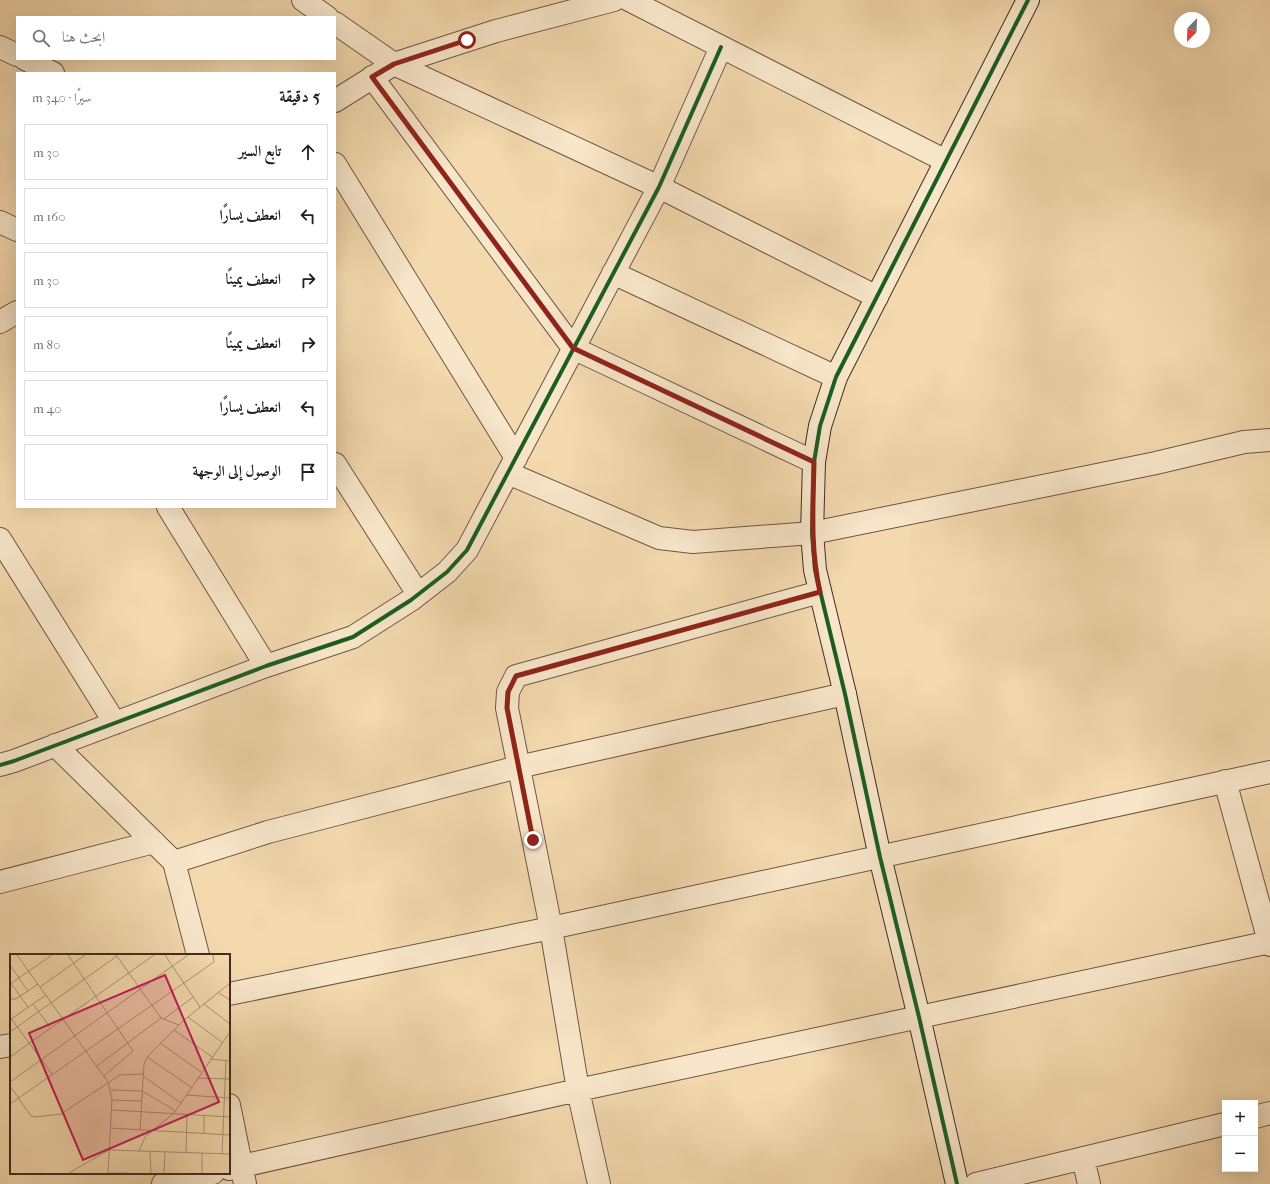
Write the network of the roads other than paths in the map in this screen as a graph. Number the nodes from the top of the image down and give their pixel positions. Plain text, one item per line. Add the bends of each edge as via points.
1 (303, 0) edge
2 (614, 0) edge
3 (629, 0) edge
4 (1028, 0) edge
5 (326, 16) edge
6 (336, 23) edge
7 (0, 47) edge
8 (722, 47) junction
9 (16, 55) edge
10 (26, 60) edge
11 (394, 64) junction
12 (51, 72) edge
13 (372, 77) junction
14 (336, 99) edge
15 (946, 161) junction
16 (336, 166) edge
17 (659, 187) junction
18 (0, 222) edge
19 (16, 230) edge
20 (613, 273) junction
21 (877, 297) junction
22 (16, 313) edge
23 (0, 322) edge
24 (573, 348) junction
25 (836, 377) junction
26 (1270, 440) edge
27 (814, 462) junction
28 (512, 465) junction
29 (336, 466) edge
30 (169, 508) edge
31 (812, 533) junction
32 (0, 539) edge
33 (820, 592) junction
34 (418, 594) junction
35 (266, 666) junction
36 (845, 694) junction
37 (115, 723) junction
38 (55, 745) junction
39 (0, 765) edge
40 (518, 767) junction
41 (1270, 772) edge
42 (1225, 781) junction
43 (154, 842) junction
44 (880, 857) junction
45 (174, 862) junction
46 (0, 882) edge
47 (551, 928) junction
48 (1270, 943) edge
49 (198, 954) edge
50 (230, 994) edge
51 (919, 1017) junction
52 (10, 1045) edge
53 (0, 1047) edge
54 (578, 1090) junction
55 (230, 1113) edge
56 (1270, 1113) edge
57 (1258, 1116) edge
58 (1222, 1125) edge
59 (1083, 1158) junction
60 (238, 1173) edge
61 (207, 1174) edge
62 (162, 1184) edge
63 (599, 1184) edge
64 (957, 1184) edge
65 (976, 1184) edge
66 (1089, 1184) edge

1 - 5 street
2 - 11 street via 496,31
3 - 8 street
4 - 15 street
6 - 11 street
7 - 9 street
8 - 15 street
8 - 17 street
10 - 12 street
11 - 13 street
11 - 17 street
13 - 14 street
13 - 24 street
15 - 21 street
16 - 28 street
17 - 20 street
17 - 21 street
18 - 19 street
20 - 24 street
20 - 25 street
21 - 25 street
22 - 23 street
24 - 27 street
24 - 28 street
25 - 27 street via 820,426
26 - 31 street via 1244,442 1156,464
27 - 31 street
28 - 31 street via 658,538 693,542
28 - 34 street via 467,550 447,572
29 - 34 street
30 - 35 street
31 - 33 street
32 - 37 street
33 - 36 street
33 - 40 street via 516,676 508,692 507,708
34 - 35 street via 353,637
35 - 37 street
36 - 40 street
36 - 44 street
37 - 38 street
38 - 39 street
38 - 43 street
40 - 45 street via 268,832
40 - 47 street
41 - 42 street
42 - 44 street
42 - 48 street
43 - 45 street
43 - 46 street
44 - 47 street
44 - 51 street
45 - 49 street
47 - 50 street
47 - 54 street
48 - 51 street
51 - 54 street
51 - 64 street
52 - 53 street
54 - 60 street
54 - 63 street
55 - 60 street
56 - 57 street
58 - 59 street
59 - 65 street
59 - 66 street
61 - 62 street

